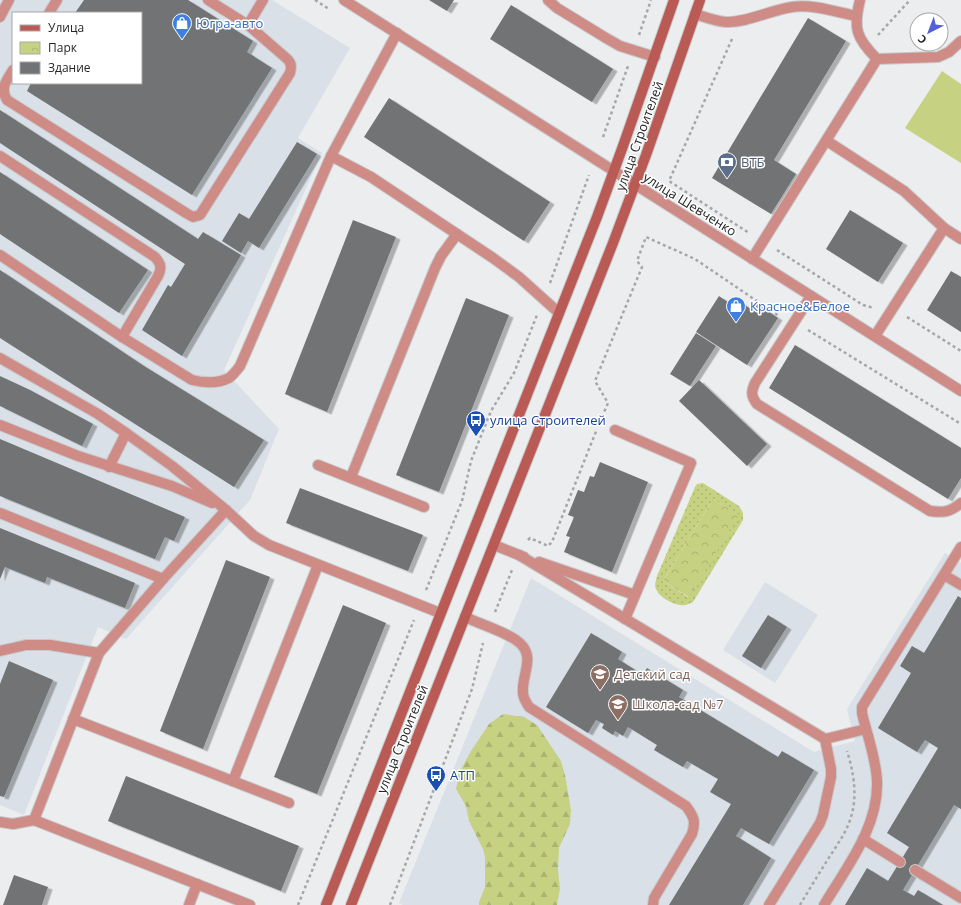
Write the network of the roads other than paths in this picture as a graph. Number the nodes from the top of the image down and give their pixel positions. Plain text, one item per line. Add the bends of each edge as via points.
1 (10, 0) edge
2 (57, 0) edge
3 (208, 0) edge
4 (263, 0) edge
5 (344, 0) edge
6 (548, 0) edge
7 (674, 0) edge
8 (700, 0) edge
9 (860, 0) edge
10 (50, 12) edge
11 (696, 14) junction
12 (856, 16) junction
13 (0, 17) edge
14 (248, 25) junction
15 (397, 32) junction
16 (961, 41) edge
17 (655, 58) junction
18 (877, 59) junction
19 (12, 72) edge
20 (827, 141) junction
21 (0, 156) edge
22 (331, 156) junction
23 (614, 171) junction
24 (635, 185) junction
25 (944, 228) junction
26 (457, 234) junction
27 (961, 239) edge
28 (0, 255) edge
29 (752, 259) junction
30 (811, 296) junction
31 (559, 313) junction
32 (874, 336) junction
33 (122, 337) junction
34 (0, 358) edge
35 (961, 391) edge
36 (0, 425) edge
37 (615, 430) dead end
38 (126, 433) junction
39 (318, 465) dead end
40 (109, 467) junction
41 (351, 477) junction
42 (961, 503) edge
43 (424, 507) dead end
44 (226, 510) junction
45 (0, 513) edge
46 (494, 545) junction
47 (961, 547) edge
48 (519, 555) junction
49 (318, 565) junction
50 (944, 575) junction
51 (163, 580) junction
52 (961, 585) edge
53 (635, 595) junction
54 (440, 613) junction
55 (465, 618) junction
56 (625, 619) junction
57 (0, 651) edge
58 (99, 653) junction
59 (73, 719) junction
60 (866, 729) junction
61 (824, 739) junction
62 (233, 781) junction
63 (289, 803) dead end
64 (34, 820) junction
65 (0, 822) edge
66 (863, 839) junction
67 (900, 862) dead end
68 (914, 870) dead end
69 (197, 884) junction
70 (961, 898) edge
71 (189, 905) edge
72 (250, 905) edge
73 (326, 905) edge
74 (351, 905) edge
75 (653, 905) edge
76 (769, 905) edge
77 (824, 905) edge

1 - 13 street
2 - 10 street
3 - 14 street
4 - 14 street
5 - 15 street, улица Шевченко
6 - 17 street via 620,46
7 - 17 main road, улица Строителей
8 - 11 main road, улица Строителей
9 - 12 street
11 - 12 street via 726,22 792,7 808,6
11 - 24 main road, улица Строителей
12 - 18 street via 857,30 866,48
14 - 19 street via 290,62 290,73 200,215 193,217 6,100 2,90
15 - 22 street
15 - 23 street, улица Шевченко
16 - 18 street via 949,52 938,57
17 - 23 main road, улица Строителей
18 - 20 street
20 - 25 street via 904,191
20 - 29 street
21 - 33 street via 155,257 161,264 158,276
22 - 26 street via 371,177
22 - 33 street via 240,366 230,377 217,382 192,380
23 - 24 street, улица Шевченко
23 - 31 main road, улица Строителей
24 - 29 street, улица Шевченко
24 - 46 main road, улица Строителей
25 - 27 street
25 - 32 street
26 - 31 street via 519,277
26 - 41 street via 440,256
28 - 33 street
29 - 30 street, улица Шевченко
30 - 32 street, улица Шевченко
30 - 42 street via 755,383 752,398 757,404 930,511 942,513 953,510
31 - 54 main road, улица Строителей
32 - 35 street, улица Шевченко
34 - 38 street via 98,414
36 - 40 street
37 - 53 street via 690,463
38 - 40 street
38 - 44 street
39 - 41 street
40 - 44 street via 172,486
41 - 43 street
44 - 49 street via 254,536 269,545
44 - 51 street
45 - 51 street
46 - 48 street
46 - 55 main road, улица Строителей
47 - 50 street
48 - 53 street
48 - 56 street
49 - 54 street
49 - 62 street
50 - 52 street
50 - 60 street via 862,707
51 - 58 street
53 - 56 street
54 - 73 main road, улица Строителей
55 - 74 main road, улица Строителей
55 - 75 street via 517,640 524,648 528,666 523,692 529,707 686,806 692,815 695,825 692,834 654,898
56 - 61 street
57 - 58 street via 26,645 50,645
58 - 59 street
59 - 62 street
59 - 64 street
60 - 61 street
60 - 66 street via 876,767 877,782 874,812
61 - 76 street via 831,770 823,815
62 - 63 street
64 - 65 street via 13,824
64 - 69 street
66 - 67 street
66 - 77 street
68 - 70 street
69 - 71 street
69 - 72 street

